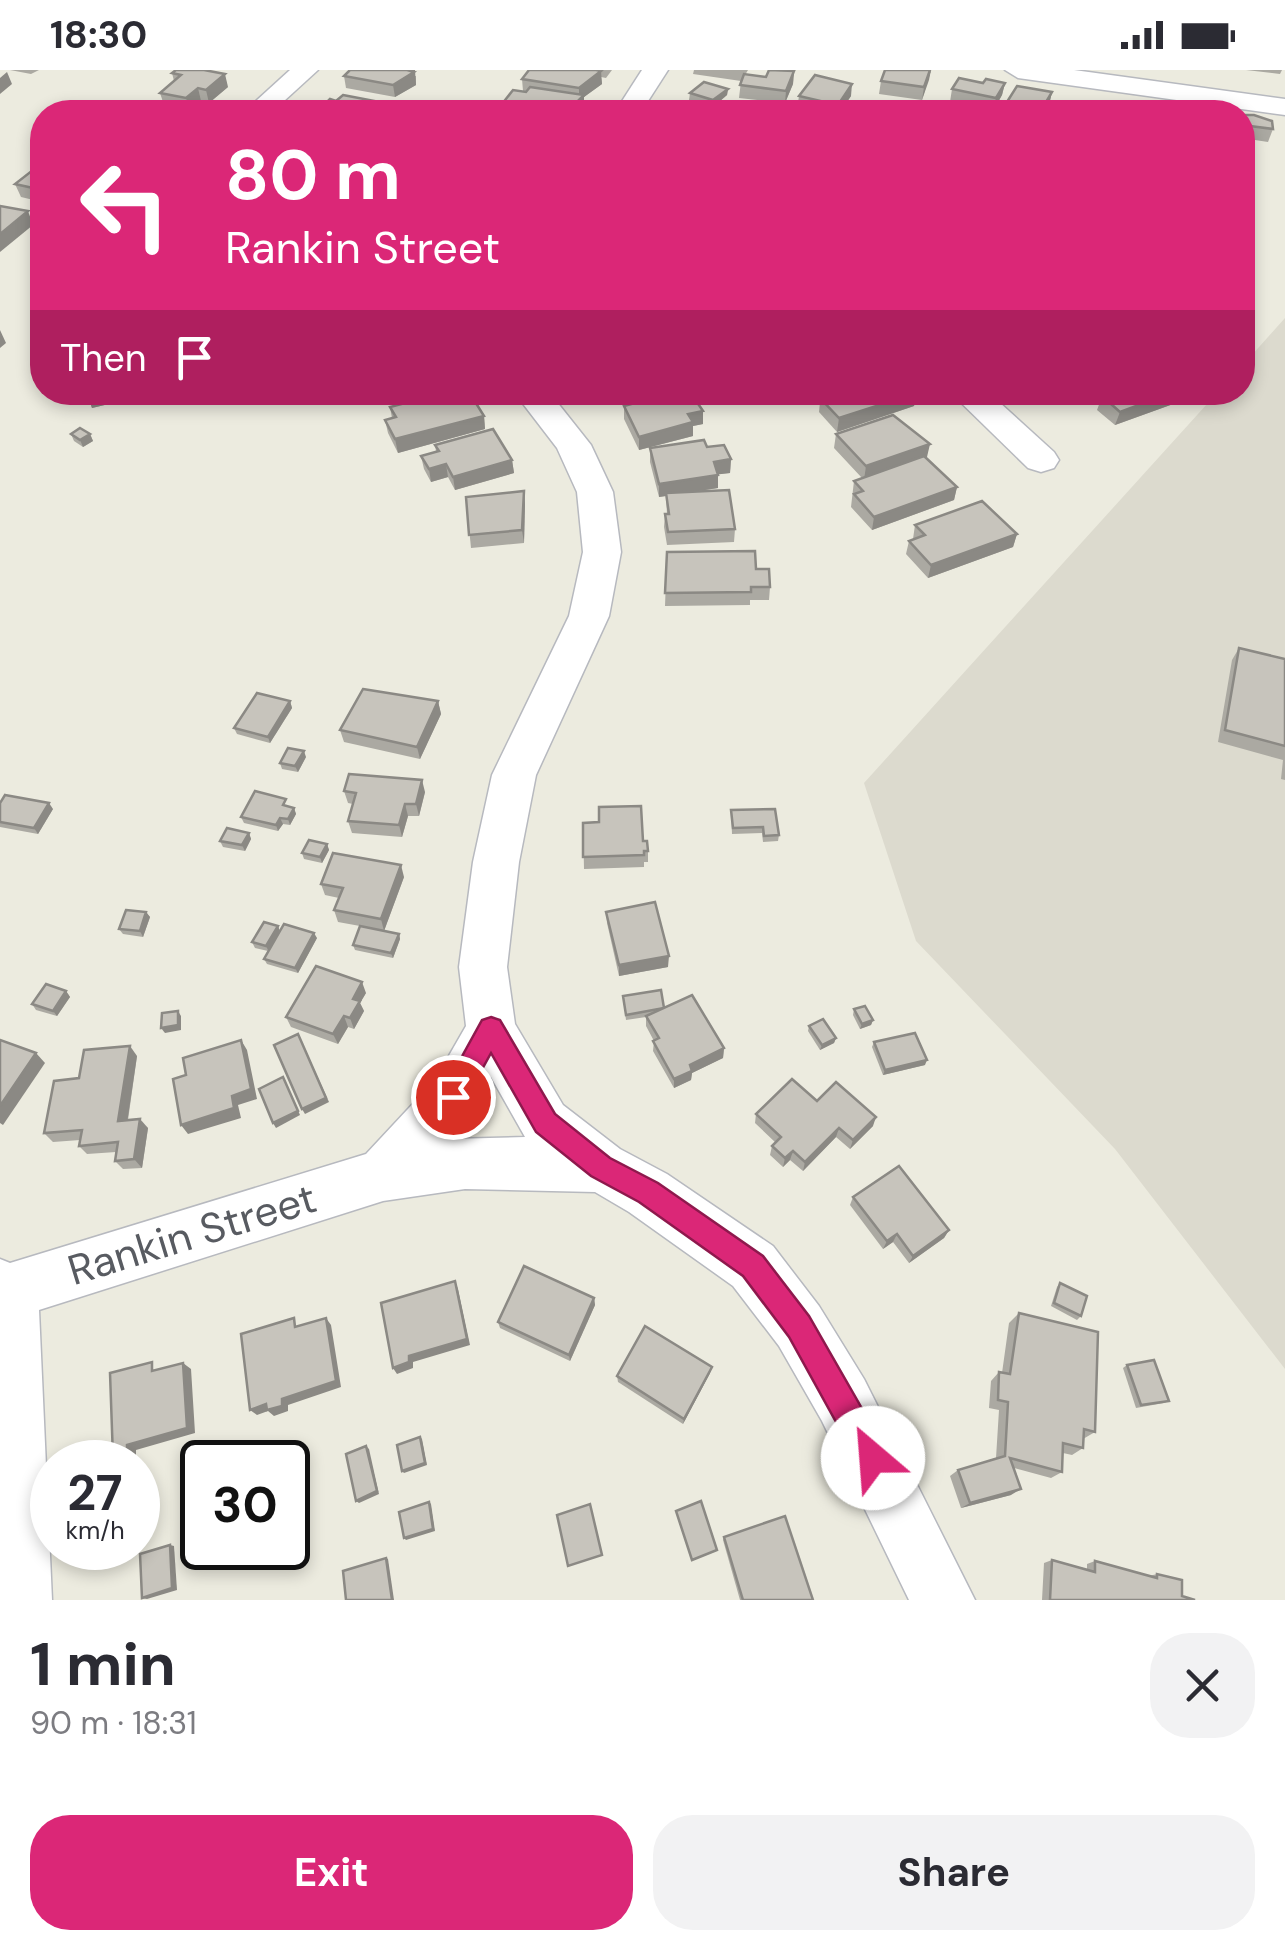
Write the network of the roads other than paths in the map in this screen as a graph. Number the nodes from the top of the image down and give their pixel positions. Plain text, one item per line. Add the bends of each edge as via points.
1 (305, 70) edge
2 (655, 70) edge
3 (1018, 70) edge
4 (271, 100) edge
5 (636, 100) edge
6 (1234, 100) edge
7 (1255, 103) edge
8 (1285, 107) edge
9 (542, 405) edge
10 (981, 405) edge
11 (1041, 460) dead end
12 (491, 1028) junction
13 (601, 1167) junction
14 (383, 1175) junction
15 (3, 1291) edge
16 (20, 1600) edge
17 (943, 1600) edge

1 - 4 street
2 - 5 street
3 - 6 street
7 - 8 street
9 - 12 street via 573,444 595,492 602,552 589,616 514,775 483,966
10 - 11 street
12 - 13 street via 545,1123
12 - 14 street via 453,1097
13 - 14 street, Rankin Street via 494,1160
13 - 17 street via 753,1266 843,1400
14 - 15 street, Rankin Street
15 - 16 street

